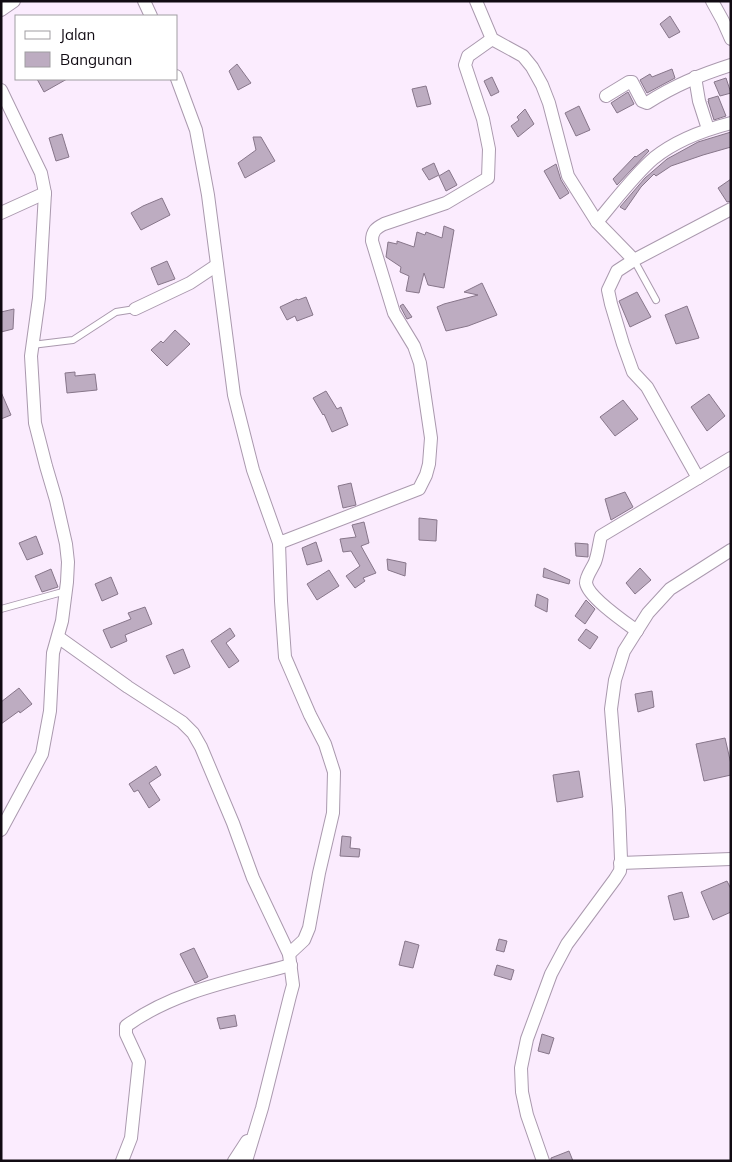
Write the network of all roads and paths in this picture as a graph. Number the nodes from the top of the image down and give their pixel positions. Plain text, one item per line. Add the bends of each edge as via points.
1 (14, 1) edge
2 (144, 1) edge
3 (476, 1) edge
4 (712, 1) edge
5 (1, 10) edge
6 (151, 15) edge
7 (492, 39) junction
8 (731, 39) edge
9 (731, 65) edge
10 (695, 76) junction
11 (177, 80) edge
12 (1, 90) edge
13 (606, 96) dead end
14 (731, 123) edge
15 (708, 130) junction
16 (45, 192) junction
17 (731, 209) edge
18 (1, 213) edge
19 (597, 222) junction
20 (634, 260) junction
21 (217, 265) junction
22 (656, 300) dead end
23 (135, 309) joint
24 (32, 345) junction
25 (731, 458) edge
26 (698, 478) junction
27 (279, 543) junction
28 (731, 550) edge
29 (66, 591) junction
30 (1, 609) edge
31 (637, 631) junction
32 (58, 637) junction
33 (1, 830) edge
34 (731, 859) edge
35 (620, 864) junction
36 (290, 960) junction
37 (256, 1128) junction
38 (122, 1161) edge
39 (234, 1161) edge
40 (246, 1161) edge
41 (543, 1161) edge

1 - 5 street
2 - 6 street
3 - 7 street
4 - 8 street
7 - 19 street via 523,56 532,67 549,103 568,176
7 - 27 street via 468,56 465,65 483,119 489,149 488,178 446,203 384,224 372,235 394,313 414,346 420,363 431,438 426,475 420,489
9 - 10 street
10 - 13 street via 647,103 642,101 632,82
10 - 15 street
11 - 21 street via 196,130
12 - 16 street via 41,173
14 - 15 street
15 - 19 street via 654,158
16 - 18 street
16 - 24 street via 39,298
17 - 20 street
19 - 20 street
20 - 22 lane
20 - 26 street via 617,271 608,290 623,344 633,372 647,387
21 - 23 street via 190,283
21 - 27 street via 234,395 253,470
23 - 24 lane via 116,312 73,340
24 - 29 street via 35,423 66,544
25 - 26 street
26 - 31 street via 601,536 586,584 606,607
27 - 36 street via 285,657 325,744 334,772 334,813 309,928
28 - 31 street via 670,588
29 - 30 lane
29 - 32 street
31 - 35 street via 624,651 611,709
32 - 33 street via 53,653 50,711 42,754
32 - 36 street via 182,722 193,733
34 - 35 street
35 - 41 street via 615,879 576,931 551,974 527,1039 521,1068 522,1092
36 - 37 street via 293,985
36 - 38 street via 177,998 142,1014 126,1026 126,1034 139,1062 131,1138
37 - 39 street
37 - 40 street

